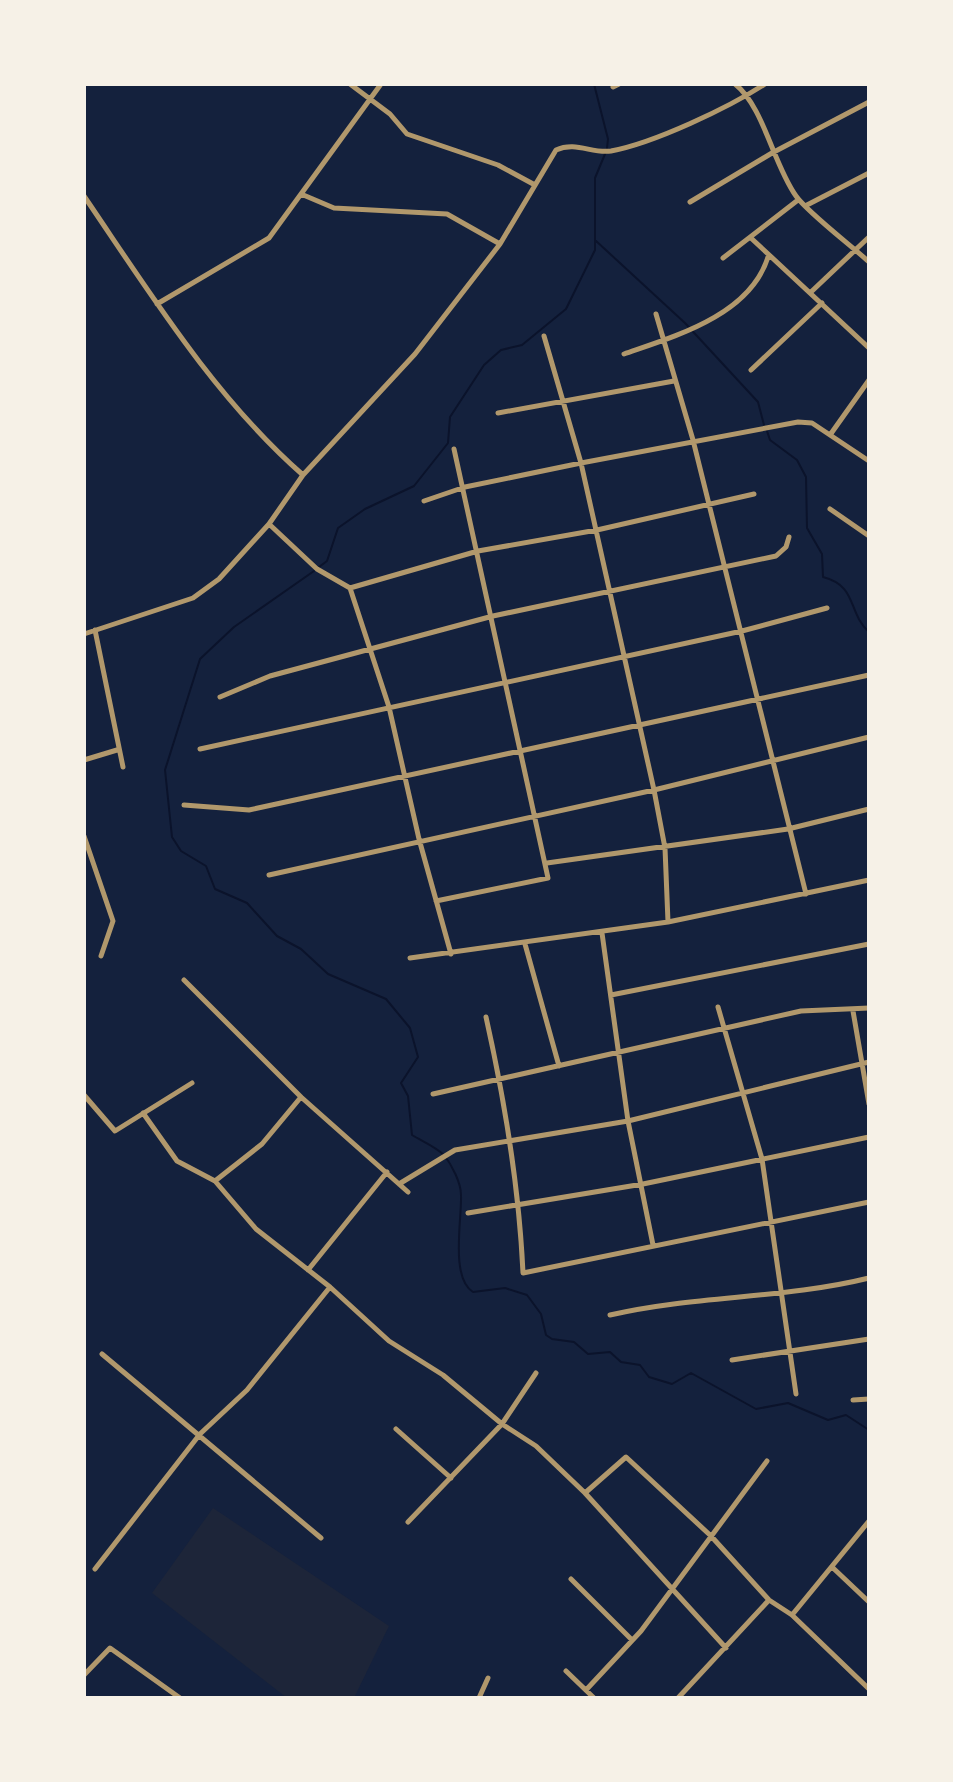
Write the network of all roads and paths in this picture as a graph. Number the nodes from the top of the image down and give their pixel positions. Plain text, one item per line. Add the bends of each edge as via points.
1 (350, 84) edge
2 (381, 84) edge
3 (735, 84) edge
4 (765, 84) edge
5 (749, 95) junction
6 (371, 98) junction
7 (869, 102) edge
8 (772, 153) junction
9 (869, 173) edge
10 (535, 185) junction
11 (301, 194) junction
12 (84, 196) edge
13 (798, 200) junction
14 (690, 202) dead end
15 (807, 205) junction
16 (869, 237) edge
17 (752, 239) junction
18 (500, 244) junction
19 (856, 250) junction
20 (768, 257) junction
21 (723, 258) dead end
22 (869, 262) edge
23 (811, 292) junction
24 (822, 303) junction
25 (157, 304) junction
26 (656, 314) dead end
27 (544, 336) dead end
28 (663, 340) junction
29 (869, 348) edge
30 (624, 354) dead end
31 (751, 370) dead end
32 (869, 380) edge
33 (674, 381) junction
34 (563, 401) junction
35 (498, 413) dead end
36 (830, 435) junction
37 (693, 440) junction
38 (454, 449) dead end
39 (869, 461) edge
40 (581, 463) junction
41 (303, 475) junction
42 (465, 487) junction
43 (754, 494) dead end
44 (424, 501) dead end
45 (709, 503) junction
46 (830, 509) dead end
47 (269, 524) junction
48 (597, 530) junction
49 (869, 536) edge
50 (789, 537) dead end
51 (478, 551) junction
52 (725, 567) junction
53 (350, 588) junction
54 (611, 594) junction
55 (827, 608) dead end
56 (493, 616) junction
57 (95, 630) junction
58 (742, 631) junction
59 (84, 634) edge
60 (370, 649) junction
61 (625, 656) junction
62 (869, 675) edge
63 (507, 683) junction
64 (220, 697) dead end
65 (757, 697) junction
66 (389, 707) junction
67 (640, 722) junction
68 (869, 737) edge
69 (200, 749) dead end
70 (117, 750) junction
71 (520, 750) junction
72 (84, 760) edge
73 (774, 761) junction
74 (123, 767) dead end
75 (406, 776) junction
76 (654, 790) junction
77 (184, 805) dead end
78 (869, 809) edge
79 (533, 815) junction
80 (788, 829) junction
81 (84, 836) edge
82 (419, 839) junction
83 (665, 848) junction
84 (546, 863) junction
85 (269, 875) dead end
86 (869, 880) edge
87 (806, 894) junction
88 (436, 901) junction
89 (668, 922) junction
90 (602, 933) junction
91 (525, 944) junction
92 (869, 944) edge
93 (451, 954) junction
94 (101, 956) dead end
95 (410, 958) dead end
96 (184, 980) dead end
97 (611, 995) junction
98 (718, 1007) dead end
99 (869, 1008) edge
100 (853, 1011) junction
101 (486, 1017) dead end
102 (723, 1029) junction
103 (619, 1054) junction
104 (869, 1062) edge
105 (860, 1063) junction
106 (559, 1067) junction
107 (500, 1080) junction
108 (192, 1083) dead end
109 (433, 1094) dead end
110 (742, 1094) junction
111 (84, 1095) edge
112 (301, 1097) junction
113 (869, 1104) edge
114 (143, 1113) junction
115 (628, 1121) junction
116 (869, 1137) edge
117 (510, 1141) junction
118 (762, 1159) junction
119 (387, 1172) junction
120 (215, 1181) junction
121 (399, 1184) junction
122 (643, 1184) junction
123 (408, 1192) dead end
124 (869, 1202) edge
125 (519, 1205) junction
126 (468, 1213) dead end
127 (771, 1221) junction
128 (653, 1245) junction
129 (308, 1270) junction
130 (869, 1278) edge
131 (330, 1287) junction
132 (781, 1292) junction
133 (610, 1315) dead end
134 (869, 1339) edge
135 (791, 1352) junction
136 (102, 1354) dead end
137 (732, 1360) dead end
138 (536, 1373) dead end
139 (796, 1394) dead end
140 (869, 1399) edge
141 (853, 1400) dead end
142 (502, 1424) junction
143 (396, 1429) dead end
144 (200, 1434) junction
145 (767, 1461) dead end
146 (451, 1478) junction
147 (585, 1493) junction
148 (869, 1521) edge
149 (408, 1522) dead end
150 (711, 1536) junction
151 (321, 1538) dead end
152 (832, 1567) junction
153 (95, 1569) dead end
154 (571, 1579) dead end
155 (670, 1590) junction
156 (769, 1600) junction
157 (869, 1602) edge
158 (792, 1615) junction
159 (632, 1640) junction
160 (726, 1648) junction
161 (566, 1671) dead end
162 (84, 1675) edge
163 (488, 1678) dead end
164 (869, 1689) edge
165 (586, 1690) junction
166 (683, 1696) edge
167 (180, 1698) edge
168 (479, 1698) edge
169 (594, 1698) edge

1 - 6 street
2 - 6 street
3 - 5 street
4 - 5 street
5 - 8 street
5 - 10 street via 640,144 606,152 565,146 556,150
6 - 10 street via 407,134 498,165
6 - 11 street
7 - 8 street
8 - 13 street
8 - 14 street
9 - 15 street
10 - 18 street
11 - 18 street via 334,208 447,214
11 - 25 street via 269,238
12 - 25 street
13 - 15 street
13 - 17 street
15 - 19 street
16 - 19 street
17 - 20 street
17 - 21 street
18 - 41 street via 415,354
19 - 22 street
19 - 23 street
20 - 23 street
20 - 28 street via 757,283 735,303
23 - 24 street
24 - 29 street
24 - 31 street
25 - 41 street via 264,441
26 - 28 street
27 - 34 street
28 - 30 street
28 - 33 street
32 - 36 street
33 - 34 street
33 - 37 street
34 - 35 street
34 - 40 street
36 - 37 street via 812,423 798,422
36 - 39 street
37 - 40 street
37 - 45 street
38 - 42 street
40 - 42 street
40 - 48 street
41 - 47 street
42 - 44 street
42 - 51 street
43 - 45 street
45 - 48 street
45 - 52 street
46 - 49 street
47 - 53 street via 317,569
47 - 57 street via 219,579 193,598
48 - 51 street
48 - 54 street
50 - 52 street via 776,556
51 - 53 street
51 - 56 street
52 - 54 street
52 - 58 street
53 - 60 street
54 - 56 street
54 - 61 street
55 - 58 street
56 - 60 street
56 - 63 street
57 - 59 street
57 - 70 street
58 - 61 street
58 - 65 street
60 - 64 street via 270,676
60 - 66 street
61 - 63 street
61 - 67 street
62 - 65 street
63 - 66 street
63 - 71 street
65 - 67 street
65 - 73 street
66 - 69 street
66 - 75 street
67 - 71 street
67 - 76 street
68 - 73 street
70 - 72 street
70 - 74 street
71 - 75 street
71 - 79 street
73 - 76 street
73 - 80 street
75 - 77 street via 249,810
75 - 82 street
76 - 79 street
76 - 83 street
78 - 80 street
79 - 82 street
79 - 84 street
80 - 83 street
80 - 87 street
81 - 94 street via 113,921
82 - 85 street
82 - 88 street
83 - 84 street
83 - 89 street
84 - 88 street via 548,878
86 - 87 street
87 - 89 street
88 - 93 street
89 - 90 street
90 - 91 street
90 - 97 street
91 - 93 street
91 - 106 street
92 - 97 street
93 - 95 street
96 - 112 street
97 - 103 street
98 - 102 street
99 - 100 street
100 - 102 street via 801,1011
100 - 105 street
101 - 107 street
102 - 103 street
102 - 110 street
103 - 106 street
103 - 115 street
104 - 105 street
105 - 110 street
105 - 113 street
106 - 107 street
107 - 109 street
107 - 117 street
108 - 114 street
110 - 115 street
110 - 118 street
111 - 114 street via 115,1131
112 - 119 street
112 - 120 street via 262,1144
114 - 120 street via 177,1161
115 - 117 street
115 - 122 street
116 - 118 street
117 - 121 street via 455,1150
117 - 125 street
118 - 122 street
118 - 127 street
119 - 121 street
119 - 129 street
120 - 129 street via 256,1229
121 - 123 street
122 - 125 street
122 - 128 street
124 - 127 street
125 - 126 street
125 - 128 street via 523,1273
127 - 128 street
127 - 132 street
129 - 131 street
130 - 132 street
131 - 142 street via 389,1341 443,1375
131 - 144 street via 247,1390
132 - 133 street via 665,1302
132 - 135 street
134 - 135 street
135 - 137 street
135 - 139 street
136 - 144 street
138 - 142 street
140 - 141 street
142 - 146 street
142 - 147 street via 536,1446
143 - 146 street
144 - 151 street
144 - 153 street
145 - 150 street
146 - 149 street
147 - 150 street via 626,1457
147 - 155 street
148 - 152 street
150 - 155 street
150 - 156 street
152 - 157 street
152 - 158 street
154 - 159 street
155 - 159 street
155 - 160 street
156 - 158 street
156 - 160 street
158 - 164 street
159 - 165 street
160 - 166 street
161 - 165 street
162 - 167 street via 110,1648
163 - 168 street
165 - 169 street

